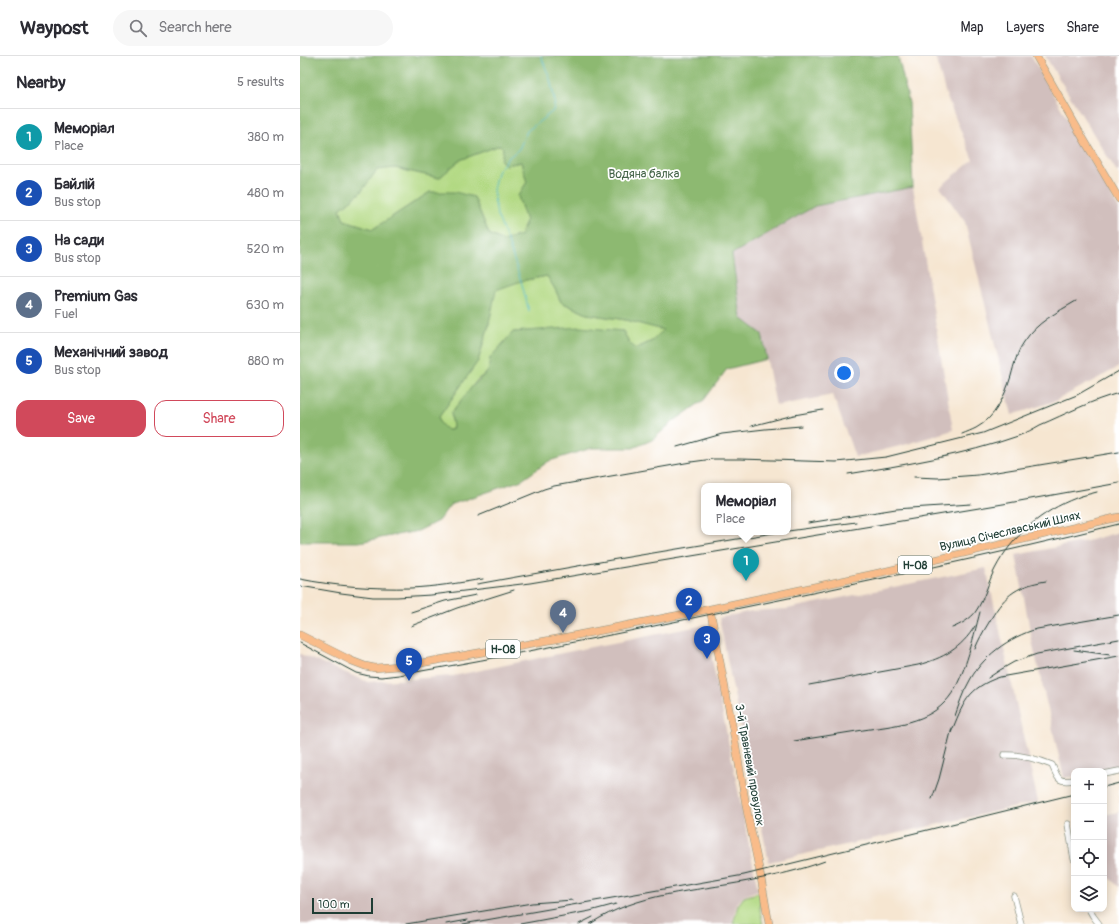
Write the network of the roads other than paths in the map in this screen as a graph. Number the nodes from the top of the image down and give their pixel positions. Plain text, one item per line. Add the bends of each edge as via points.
1 (1036, 56) edge
2 (1119, 199) edge
3 (1119, 517) edge
4 (710, 609) junction
5 (300, 635) edge
6 (1004, 755) dead end
7 (1119, 771) edge
8 (1107, 773) edge
9 (1071, 781) edge
10 (1068, 824) dead end
11 (1071, 841) edge
12 (1014, 896) dead end
13 (1091, 912) edge
14 (769, 924) edge
15 (1022, 924) edge
16 (1099, 924) edge

1 - 2 main road
3 - 4 main road, Вулиця Січеславський Шлях / Н-08
4 - 5 main road, Вулиця Січеславський Шлях / Н-08 via 555,640 395,667 365,666
4 - 14 main road, 3-й Травневий провулок
6 - 9 street via 1044,761 1052,765 1061,781
7 - 8 street
10 - 11 street
12 - 15 street
13 - 16 street

